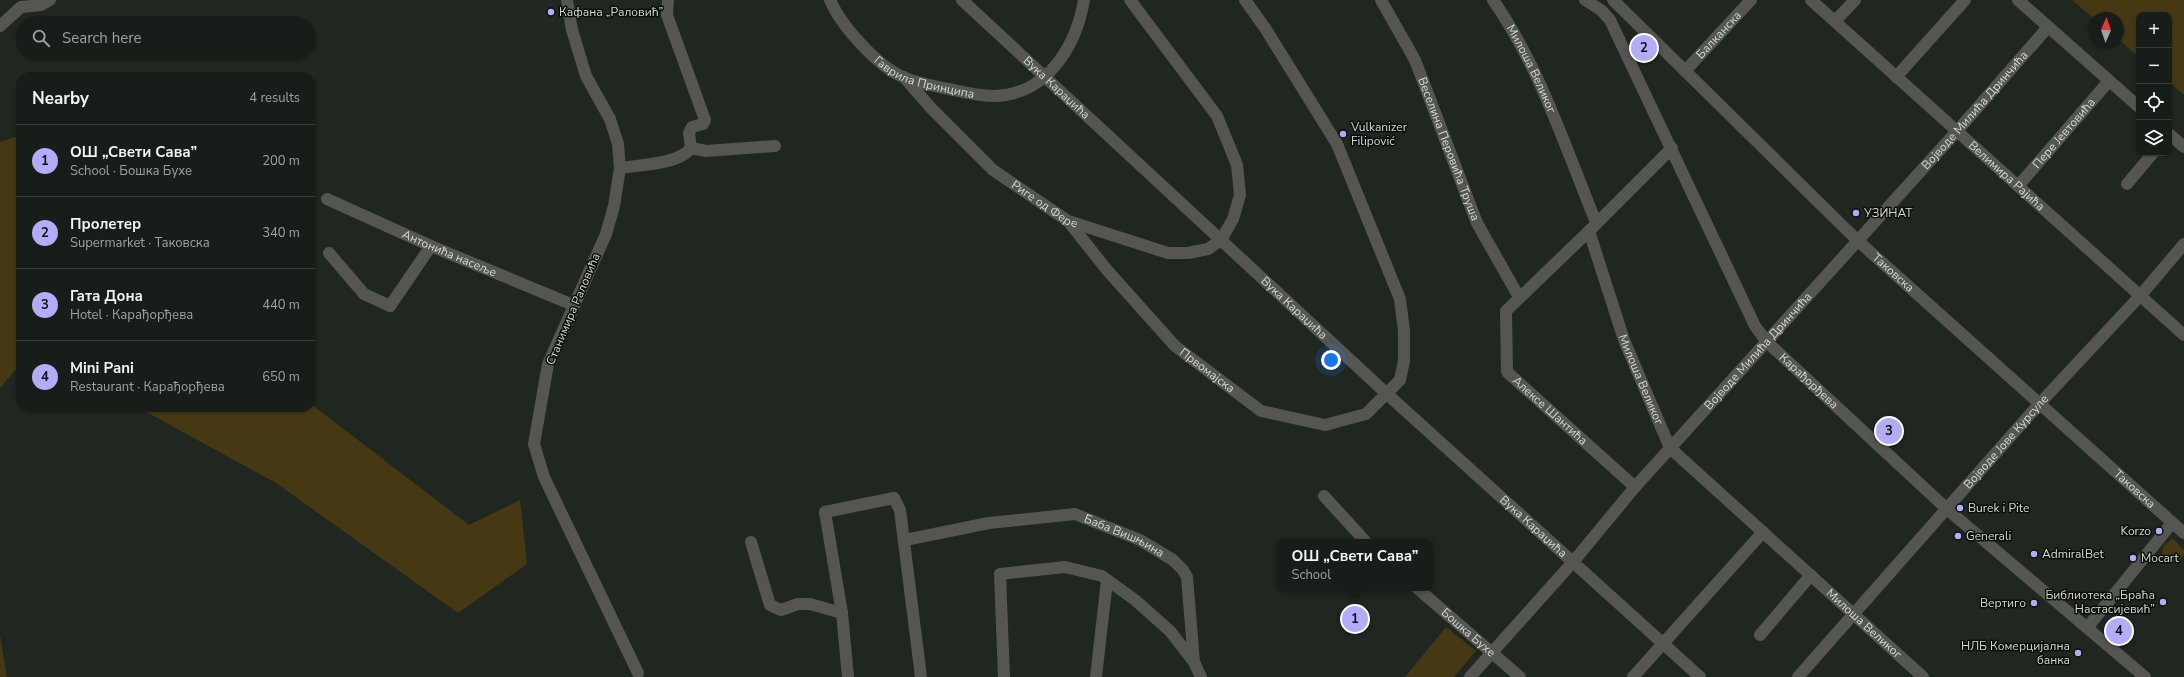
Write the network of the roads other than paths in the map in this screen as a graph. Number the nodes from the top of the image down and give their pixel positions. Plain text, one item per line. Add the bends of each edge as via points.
1 (50, 0) edge
2 (567, 0) edge
3 (668, 0) edge
4 (830, 0) edge
5 (962, 0) edge
6 (1084, 0) edge
7 (1130, 0) edge
8 (1245, 0) edge
9 (1381, 0) edge
10 (1493, 0) edge
11 (1585, 0) edge
12 (1613, 0) edge
13 (1739, 0) edge
14 (1751, 0) edge
15 (1811, 0) edge
16 (1855, 0) edge
17 (1966, 0) edge
18 (2018, 0) edge
19 (1734, 20) junction
20 (1835, 21) junction
21 (0, 26) edge
22 (2048, 27) junction
23 (1686, 70) junction
24 (904, 77) junction
25 (1045, 77) junction
26 (1896, 77) junction
27 (2109, 81) junction
28 (2136, 104) edge
29 (1957, 131) junction
30 (2172, 137) edge
31 (775, 146) dead end
32 (2184, 147) edge
33 (691, 148) junction
34 (1672, 148) junction
35 (2150, 156) edge
36 (620, 168) junction
37 (2126, 184) dead end
38 (2018, 186) junction
39 (327, 199) dead end
40 (1068, 221) junction
41 (1592, 226) junction
42 (1221, 240) junction
43 (1858, 241) junction
44 (2184, 244) edge
45 (431, 246) junction
46 (329, 252) dead end
47 (2140, 296) junction
48 (1520, 297) junction
49 (573, 305) junction
50 (2184, 335) edge
51 (1767, 342) junction
52 (1387, 394) junction
53 (2040, 403) junction
54 (1670, 448) junction
55 (1635, 487) junction
56 (1324, 496) dead end
57 (1948, 510) junction
58 (2172, 523) junction
59 (1763, 532) junction
60 (2184, 533) edge
61 (1363, 539) edge
62 (905, 540) junction
63 (752, 542) dead end
64 (1573, 562) junction
65 (1811, 575) junction
66 (1107, 580) junction
67 (1421, 591) edge
68 (842, 613) junction
69 (1853, 615) junction
70 (2087, 628) junction
71 (1760, 635) dead end
72 (1664, 644) junction
73 (1491, 651) junction
74 (1194, 662) junction
75 (640, 676) edge
76 (848, 677) edge
77 (921, 677) edge
78 (1004, 677) edge
79 (1096, 677) edge
80 (1201, 677) edge
81 (1470, 677) edge
82 (1520, 677) edge
83 (1633, 677) edge
84 (1700, 677) edge
85 (1798, 677) edge
86 (1923, 677) edge
87 (2145, 677) edge

1 - 21 street via 41,5 21,7
2 - 36 street, Станимира Раловића via 572,30 586,76 610,119 618,144
3 - 33 street via 666,15 705,120 703,124 692,127 689,133
4 - 24 street, Гаврила Принципа via 836,15 864,46 885,65
5 - 25 street, Вука Караџића
6 - 25 street via 1080,21 1069,48
7 - 42 street via 1217,116 1237,165 1240,195 1233,219
8 - 52 street, Првомајска via 1337,144 1400,298 1404,361 1400,380
9 - 48 street, Веселина Перовића Труша via 1415,60 1477,223
10 - 41 street, Милоша Великог via 1513,30 1535,74
11 - 34 street, Карађорђева via 1601,10 1610,20
12 - 23 street, Таковска
13 - 19 street
14 - 19 street, Балканска
15 - 20 street, Велимира Рајића
16 - 20 street
17 - 26 street
18 - 22 street
19 - 23 street, Балканска
20 - 26 street, Велимира Рајића
22 - 27 street
22 - 29 street, Војводе Милића Дринчића
23 - 43 street, Таковска
24 - 25 street, Гаврила Принципа via 938,87 992,96 1022,90
24 - 40 street, Риге од Фере via 993,170
25 - 42 street, Вука Караџића
26 - 29 street, Велимира Рајића
27 - 28 street
27 - 38 street, Пере Јевтовића
29 - 38 street, Велимира Рајића
29 - 43 street, Војводе Милића Дринчића
30 - 32 street
31 - 33 street via 706,152
33 - 36 street via 678,158
34 - 41 street, Алексе Шантића
34 - 51 street, Карађорђева via 1755,326
35 - 37 street
36 - 49 street, Станимира Раловића via 614,206 606,234
38 - 47 street, Велимира Рајића
39 - 45 street, Антонића насеље
40 - 42 street, Риге од Фере via 1168,253 1208,249
40 - 52 street, Првомајска via 1107,270 1175,346 1261,411 1325,425 1366,414
41 - 48 street, Алексе Шантића
41 - 54 street, Милоша Великог via 1624,340
42 - 52 street, Вука Караџића
43 - 51 street, Војводе Милића Дринчића
43 - 53 street, Таковска
44 - 47 street, Војводе Јове Курсуле
45 - 46 street via 390,306 364,294
45 - 49 street, Антонића насеље
47 - 50 street, Велимира Рајића
47 - 53 street, Војводе Јове Курсуле
48 - 55 street, Алексе Шантића via 1506,311 1507,372
49 - 75 street, Станимира Раловића via 548,364 534,444 544,477
51 - 54 street, Војводе Милића Дринчића
51 - 57 street, Карађорђева
52 - 64 street, Вука Караџића
53 - 57 street, Војводе Јове Курсуле
53 - 58 street, Таковска
54 - 55 street, Војводе Милића Дринчића
54 - 59 street, Милоша Великог
55 - 64 street, Војводе Милића Дринчића
56 - 61 street
57 - 69 street, Војводе Јове Курсуле
57 - 70 street, Карађорђева
58 - 60 street, Таковска
58 - 70 street
59 - 65 street, Милоша Великог
59 - 72 street
62 - 68 street via 900,510 894,498 825,512
62 - 74 street, Баба Вишњина via 990,522 1075,514 1140,540 1173,560 1183,570 1186,577
62 - 77 street
63 - 68 street via 770,605 781,610 798,604 810,604
64 - 72 street, Вука Караџића
64 - 73 street, Војводе Милића Дринчића
65 - 69 street, Милоша Великог
65 - 71 street
66 - 74 street via 1135,600 1170,631
66 - 78 street via 1102,576 1065,567 1000,574
66 - 79 street
67 - 73 street, Бошка Бухе
68 - 76 street
69 - 85 street, Војводе Јове Курсуле
69 - 86 street, Милоша Великог
70 - 87 street, Карађорђева
72 - 83 street
72 - 84 street, Вука Караџића
73 - 81 street, Војводе Милића Дринчића
73 - 82 street, Бошка Бухе
74 - 80 street, Баба Вишњина

